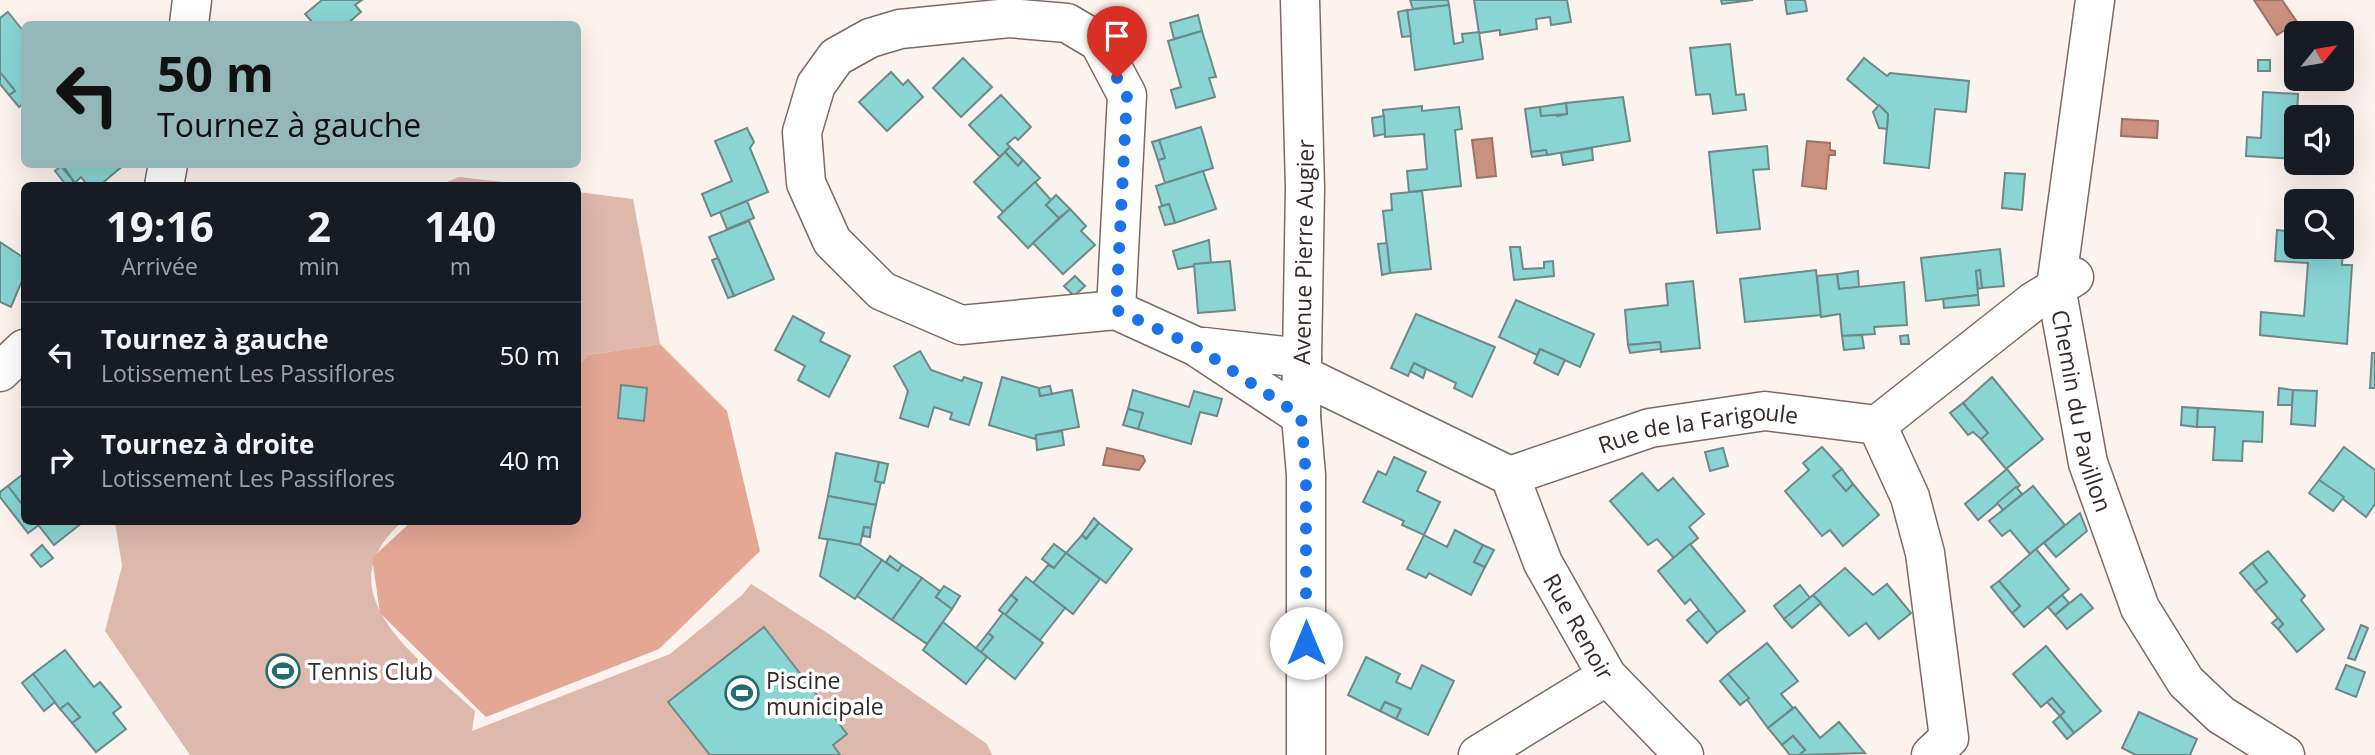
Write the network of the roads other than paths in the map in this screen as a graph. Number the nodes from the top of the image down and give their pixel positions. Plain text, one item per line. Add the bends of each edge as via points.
1 (192, 0) edge
2 (1300, 0) edge
3 (2095, 0) edge
4 (189, 21) edge
5 (2065, 282) junction
6 (1116, 310) junction
7 (1195, 346) junction
8 (21, 352) edge
9 (1302, 366) junction
10 (0, 372) edge
11 (1301, 416) junction
12 (1877, 425) junction
13 (1510, 476) junction
14 (1606, 676) junction
15 (1306, 755) edge
16 (1478, 755) edge
17 (1684, 755) edge
18 (1931, 755) edge
19 (2285, 755) edge

1 - 4 street
2 - 9 street, Avenue Pierre Augier via 1305,176
3 - 5 street, Chemin du Pavillon
5 - 12 street
5 - 19 street, Chemin du Pavillon via 2088,463 2140,608 2186,682 2221,715
6 - 6 street via 961,325 882,291 832,241 806,183 802,132 816,85 835,57 870,38 900,29 1009,18 1067,23 1099,42 1127,95
6 - 7 street
7 - 9 street
7 - 11 street
8 - 10 street
9 - 11 street, Avenue Pierre Augier
9 - 13 street
11 - 15 street, Avenue Pierre Augier via 1306,475
12 - 13 street, Rue de la Farigoule via 1765,411 1650,428
12 - 18 street via 1910,497 1925,553 1949,738
13 - 14 street, Rue Renoir via 1543,564
14 - 16 street
14 - 17 street, Rue Renoir

